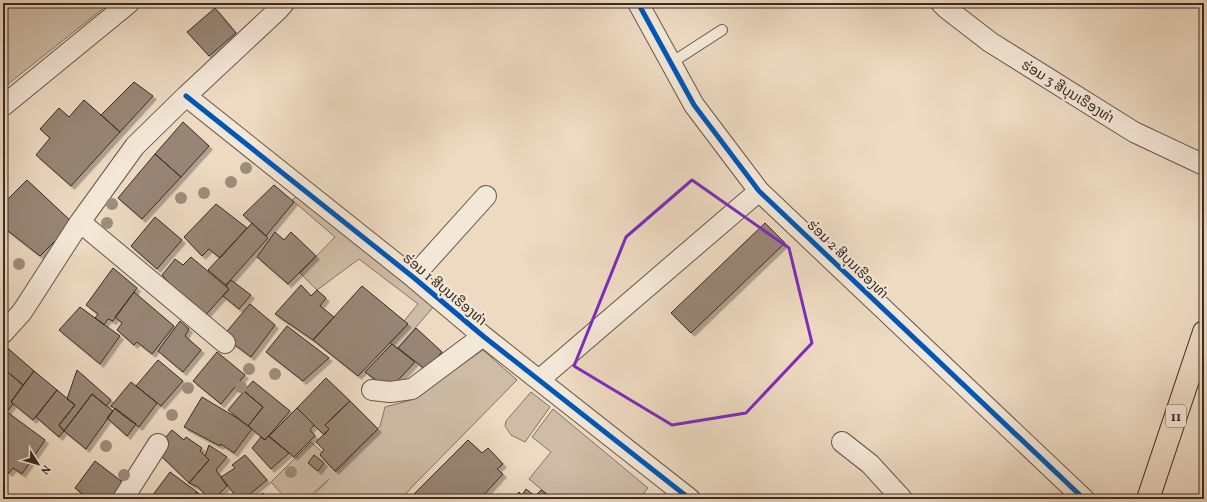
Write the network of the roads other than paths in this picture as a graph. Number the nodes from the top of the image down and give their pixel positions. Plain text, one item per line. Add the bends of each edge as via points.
1 (129, 3) edge
2 (284, 3) edge
3 (638, 3) edge
4 (941, 3) edge
5 (722, 30) dead end
6 (671, 63) junction
7 (186, 96) junction
8 (3, 106) edge
9 (1204, 165) edge
10 (759, 191) junction
11 (486, 196) dead end
12 (80, 222) junction
13 (413, 277) junction
14 (1204, 332) edge
15 (3, 333) edge
16 (483, 336) junction
17 (225, 343) dead end
18 (540, 380) junction
19 (372, 390) dead end
20 (842, 442) dead end
21 (158, 444) dead end
22 (123, 499) edge
23 (690, 499) edge
24 (902, 499) edge
25 (1084, 499) edge
26 (1148, 499) edge

1 - 8 street
2 - 7 street
3 - 6 street, ຮ່ອມ 2 ສີບຸນເຮືອງທ່າ
4 - 9 street, ຮ່ອມ 3 ສີບຸນເຮືອງທ່າ via 990,42 1134,132
5 - 6 lane
6 - 10 street, ຮ່ອມ 2 ສີບຸນເຮືອງທ່າ via 694,106
7 - 12 street via 135,146
7 - 13 street, ຮ່ອມ 1 ສີບຸນເຮືອງທ່າ
10 - 18 street
10 - 25 street, ຮ່ອມ 2 ສີບຸນເຮືອງທ່າ
11 - 13 street
12 - 15 street via 22,312
12 - 17 street
13 - 16 street, ຮ່ອມ 1 ສີບຸນເຮືອງທ່າ
14 - 26 highway, 11
16 - 18 street, ຮ່ອມ 1 ສີບຸນເຮືອງທ່າ
16 - 19 street via 412,389 390,392
18 - 23 street, ຮ່ອມ 1 ສີບຸນເຮືອງທ່າ
20 - 24 street via 870,464
21 - 22 street

